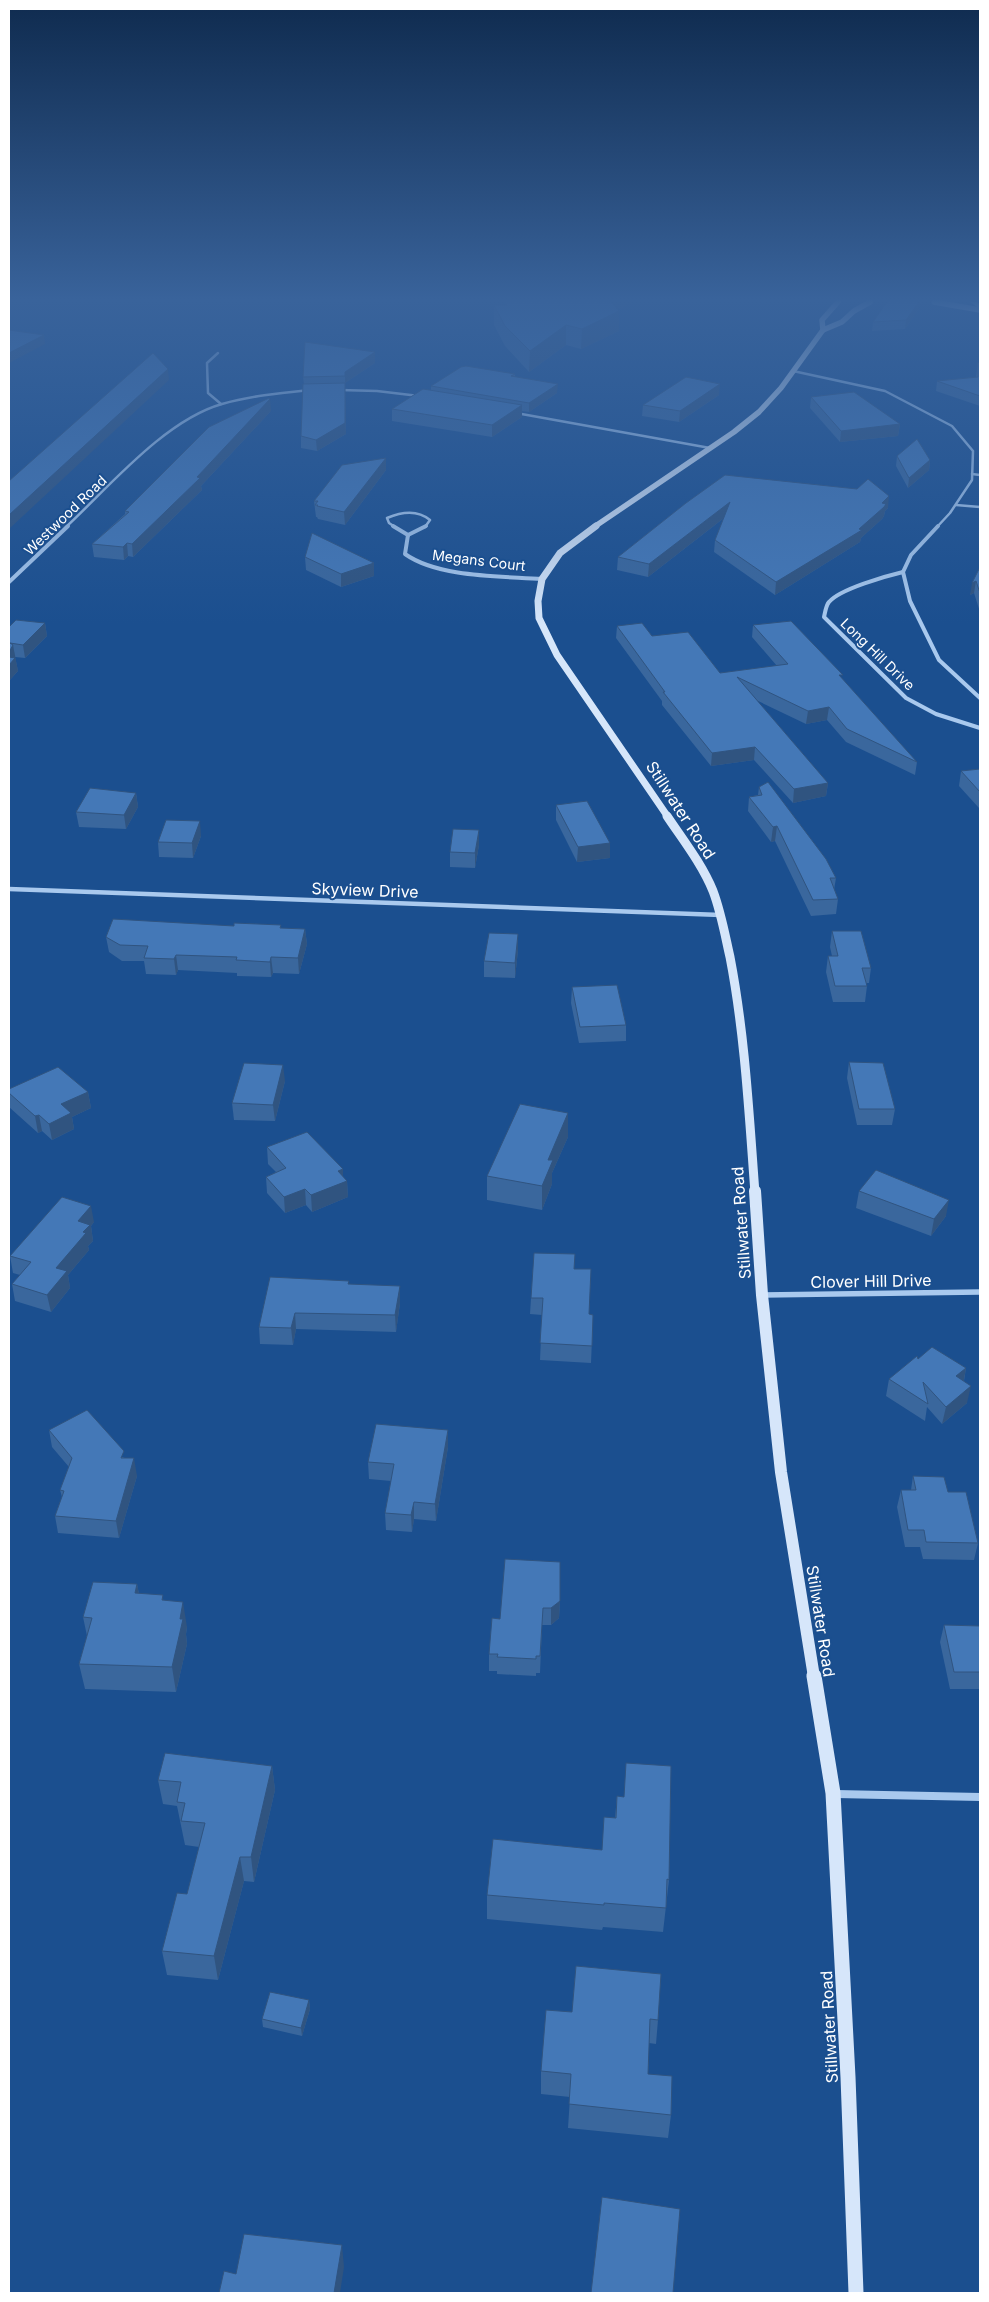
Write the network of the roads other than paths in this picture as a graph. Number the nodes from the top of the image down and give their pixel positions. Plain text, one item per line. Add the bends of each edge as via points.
1 (208, 409) edge
2 (761, 409) edge
3 (923, 409) edge
4 (509, 412) edge
5 (710, 448) junction
6 (972, 474) junction
7 (980, 475) edge
8 (956, 505) junction
9 (980, 507) edge
10 (408, 536) junction
11 (903, 572) junction
12 (542, 579) junction
13 (9, 582) edge
14 (980, 698) edge
15 (980, 728) edge
16 (9, 889) edge
17 (721, 915) junction
18 (980, 1292) edge
19 (762, 1295) junction
20 (833, 1794) junction
21 (980, 1797) edge
22 (856, 2293) edge

1 - 13 street, Westwood Road via 193,416 153,444
2 - 5 main road, Stillwater Road
3 - 6 street via 952,426 973,451
4 - 5 street
5 - 12 main road, Stillwater Road via 598,524 560,554
6 - 7 street
6 - 8 street via 972,480
8 - 9 street
8 - 11 street via 911,555
10 - 10 street, Megans Court via 388,523 387,518 395,514 427,516 430,520 424,528
10 - 12 street, Megans Court via 405,554 416,563
11 - 14 street via 910,601 939,660
11 - 15 street, Long Hill Drive via 847,590 829,602 824,617 906,698 936,714
12 - 17 main road, Stillwater Road via 539,618 557,655 690,850 712,889
16 - 17 street, Skyview Drive
17 - 19 main road, Stillwater Road via 736,989 748,1095
18 - 19 street, Clover Hill Drive
19 - 20 main road, Stillwater Road via 781,1472
20 - 21 street
20 - 22 main road, Stillwater Road

